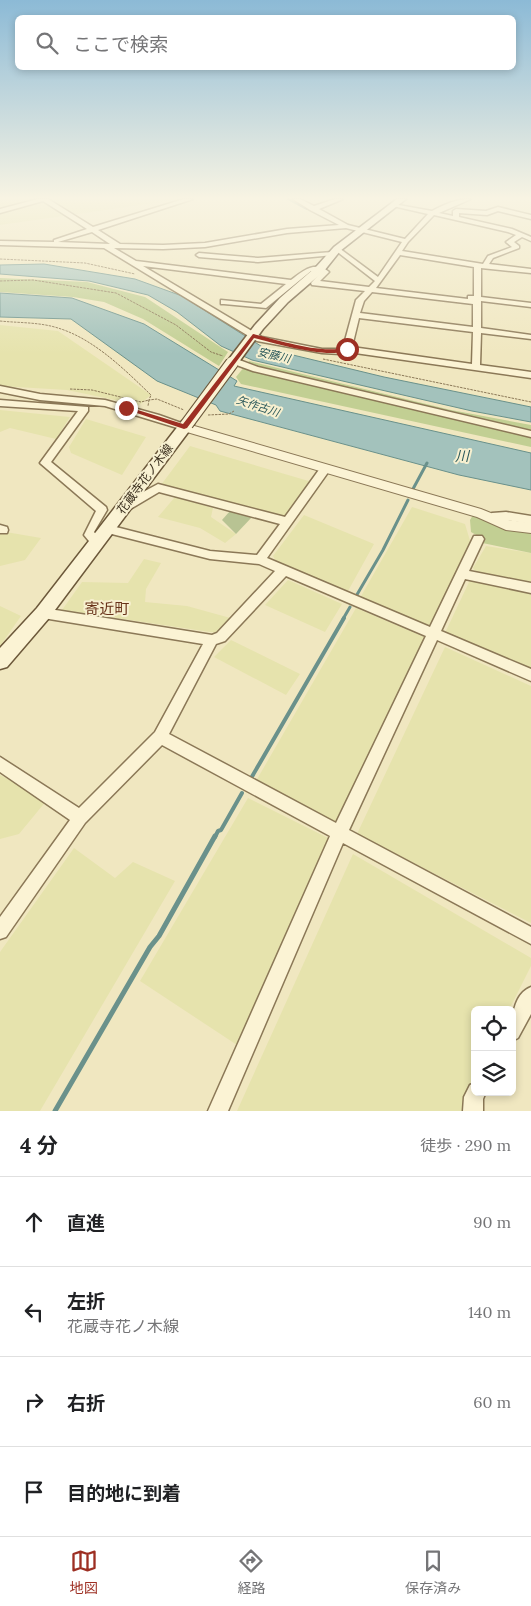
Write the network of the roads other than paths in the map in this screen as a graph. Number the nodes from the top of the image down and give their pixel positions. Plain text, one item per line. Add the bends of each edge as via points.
1 (113, 251) edge
2 (201, 251) edge
3 (507, 251) edge
4 (334, 252) junction
5 (399, 252) joint
6 (199, 255) junction
7 (133, 264) junction
8 (482, 265) junction
9 (188, 269) junction
10 (320, 269) junction
11 (531, 271) edge
12 (291, 282) junction
13 (375, 285) junction
14 (478, 300) junction
15 (224, 302) dead end
16 (531, 305) edge
17 (357, 315) junction
18 (478, 330) junction
19 (252, 337) junction
20 (531, 337) edge
21 (344, 350) junction
22 (297, 354) dead end
23 (234, 361) junction
24 (476, 367) junction
25 (531, 375) edge
26 (0, 388) edge
27 (0, 403) edge
28 (185, 420) junction
29 (531, 434) edge
30 (325, 469) junction
31 (122, 509) junction
32 (492, 517) junction
33 (531, 520) edge
34 (287, 522) junction
35 (531, 528) edge
36 (108, 529) junction
37 (478, 539) dead end
38 (97, 543) junction
39 (260, 560) junction
40 (283, 571) junction
41 (461, 574) junction
42 (531, 588) edge
43 (43, 613) junction
44 (435, 634) junction
45 (212, 640) junction
46 (0, 661) edge
47 (531, 675) edge
48 (160, 737) junction
49 (0, 764) edge
50 (80, 818) junction
51 (339, 834) junction
52 (0, 931) edge
53 (531, 936) edge
54 (531, 996) edge
55 (516, 1024) edge
56 (474, 1096) edge
57 (218, 1111) edge
58 (473, 1111) edge

1 - 7 street
2 - 6 street
3 - 8 street via 490,257
4 - 6 street via 284,260
4 - 10 main road, 花蔵寺花ノ木線
4 - 13 street
5 - 8 street
5 - 13 street
6 - 9 street
7 - 9 street
7 - 19 street
8 - 11 street
8 - 14 street
9 - 12 street
10 - 12 street via 309,269
10 - 13 street via 325,272 315,283
10 - 19 main road, 花蔵寺花ノ木線 via 284,300
12 - 15 street via 263,306
13 - 14 street
13 - 17 street via 360,300
14 - 16 street
14 - 18 street
17 - 18 street
17 - 21 street
18 - 20 street
18 - 24 street
19 - 21 street via 322,351
19 - 23 main road, 花蔵寺花ノ木線
21 - 22 street via 337,355
21 - 24 street
23 - 28 main road, 花蔵寺花ノ木線, bridge
23 - 29 street via 256,369
24 - 25 street
26 - 28 street via 40,397 104,403 156,417
27 - 38 street via 84,409 45,463 102,510 88,532 88,536
28 - 30 street
28 - 31 main road, 花蔵寺花ノ木線
30 - 32 street
30 - 34 street
31 - 34 street via 158,488
31 - 36 main road, 花蔵寺花ノ木線
32 - 33 street
32 - 35 street via 506,525
34 - 39 street
36 - 38 main road, 花蔵寺花ノ木線
36 - 39 street via 210,555
37 - 41 street
38 - 43 main road, 花蔵寺花ノ木線
39 - 40 street
40 - 44 street
40 - 45 street via 220,637
41 - 42 street
41 - 44 street
43 - 45 street
43 - 46 main road, 花蔵寺花ノ木線
44 - 47 street
44 - 51 street
45 - 48 street
48 - 50 street
48 - 51 street
49 - 50 street
50 - 52 street
51 - 53 street
51 - 57 street
54 - 55 street
56 - 58 street

